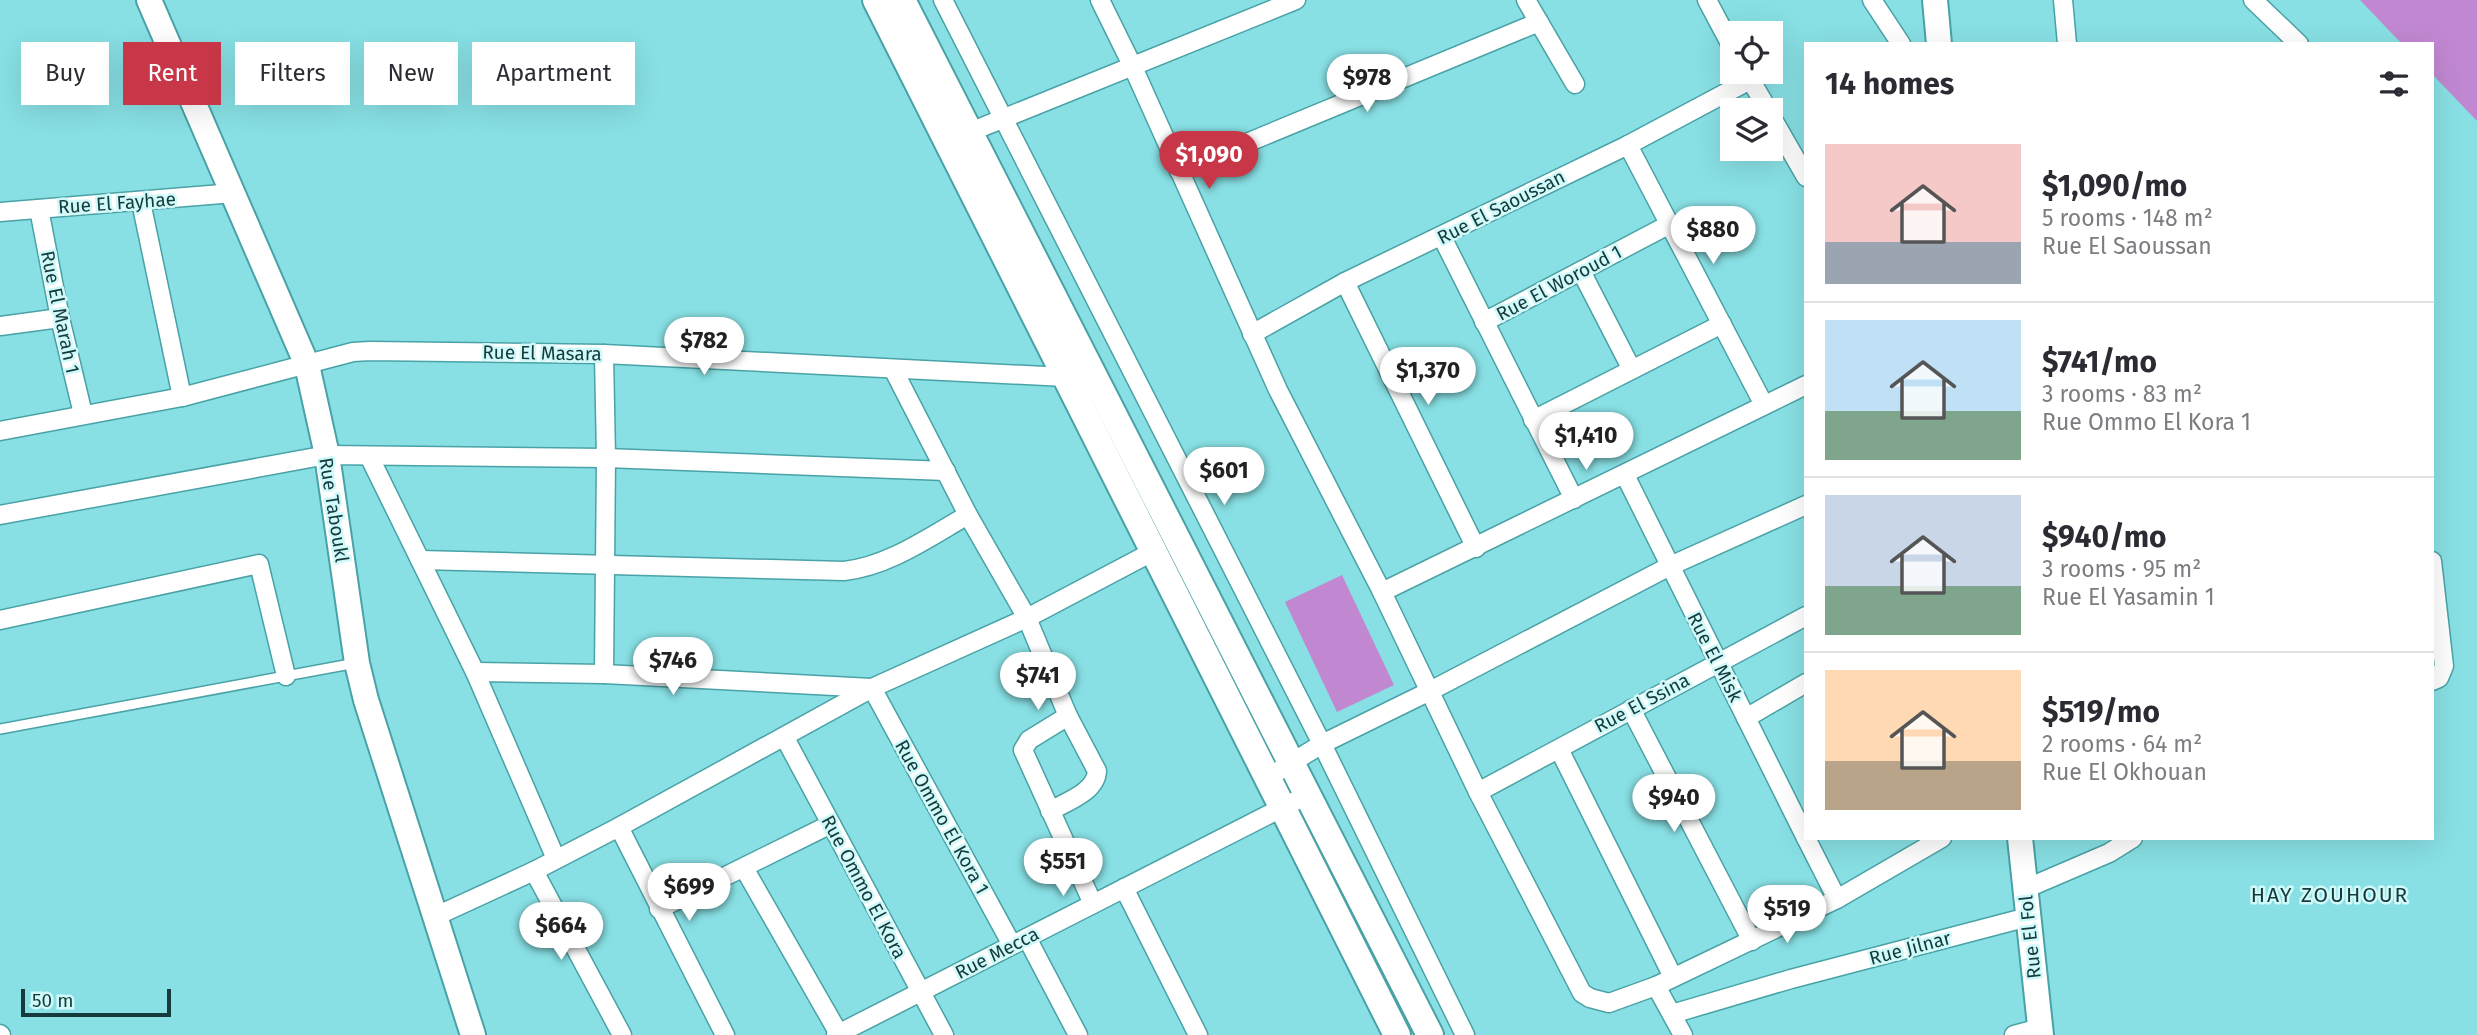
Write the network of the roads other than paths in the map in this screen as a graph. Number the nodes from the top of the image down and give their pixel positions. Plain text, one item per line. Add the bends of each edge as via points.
1 (149, 0) edge
2 (876, 0) edge
3 (902, 0) edge
4 (943, 0) edge
5 (1100, 0) edge
6 (1296, 0) edge
7 (1526, 0) edge
8 (1707, 0) edge
9 (1872, 0) edge
10 (1935, 0) edge
11 (2063, 0) edge
12 (2253, 0) edge
13 (1539, 22) junction
14 (1720, 24) edge
15 (1900, 42) edge
16 (1939, 42) edge
17 (2067, 42) edge
18 (2297, 42) edge
19 (1132, 65) junction
20 (1575, 84) dead end
21 (1734, 84) edge
22 (1004, 117) junction
23 (971, 132) junction
24 (1783, 137) edge
25 (1628, 145) junction
26 (1179, 171) junction
27 (1804, 174) edge
28 (234, 193) junction
29 (141, 202) junction
30 (38, 209) junction
31 (0, 212) edge
32 (1670, 224) junction
33 (1442, 237) junction
34 (1581, 271) junction
35 (1345, 282) junction
36 (60, 318) junction
37 (1484, 322) junction
38 (1721, 324) junction
39 (0, 326) edge
40 (1252, 334) junction
41 (604, 354) junction
42 (307, 365) junction
43 (1631, 368) junction
44 (893, 369) junction
45 (1077, 372) junction
46 (1804, 386) edge
47 (182, 397) junction
48 (1764, 405) junction
49 (83, 414) junction
50 (1533, 420) junction
51 (0, 430) edge
52 (327, 455) junction
53 (369, 456) junction
54 (606, 458) junction
55 (946, 471) junction
56 (1625, 475) junction
57 (1574, 499) junction
58 (1804, 506) edge
59 (0, 515) edge
60 (968, 515) junction
61 (1476, 548) junction
62 (1154, 551) junction
63 (420, 560) junction
64 (606, 564) junction
65 (1670, 566) junction
66 (2434, 579) edge
67 (1382, 592) junction
68 (1804, 617) edge
69 (1027, 618) junction
70 (0, 620) edge
71 (1718, 662) junction
72 (357, 663) junction
73 (475, 672) junction
74 (604, 674) junction
75 (286, 676) junction
76 (2434, 680) edge
77 (1804, 684) edge
78 (873, 688) junction
79 (1430, 691) junction
80 (1631, 709) junction
81 (1068, 716) junction
82 (1746, 718) junction
83 (0, 729) edge
84 (785, 738) junction
85 (1322, 744) junction
86 (1559, 748) junction
87 (1291, 763) junction
88 (1267, 778) junction
89 (1478, 792) junction
90 (1307, 794) junction
91 (1799, 806) edge
92 (1284, 807) junction
93 (1050, 811) junction
94 (831, 824) junction
95 (619, 827) junction
96 (1804, 829) edge
97 (1807, 840) edge
98 (1939, 840) edge
99 (2020, 840) edge
100 (2130, 840) edge
101 (556, 859) junction
102 (744, 868) junction
103 (534, 871) junction
104 (1124, 888) junction
105 (2025, 889) junction
106 (1836, 899) junction
107 (1093, 904) junction
108 (659, 909) junction
109 (434, 917) junction
110 (2028, 917) junction
111 (1020, 941) junction
112 (1752, 941) junction
113 (1673, 977) junction
114 (1656, 986) junction
115 (921, 992) junction
116 (1672, 1014) junction
117 (2041, 1032) edge
118 (837, 1034) edge
119 (473, 1035) edge
120 (622, 1035) edge
121 (725, 1035) edge
122 (944, 1035) edge
123 (1078, 1035) edge
124 (1198, 1035) edge
125 (1397, 1035) edge
126 (1430, 1035) edge
127 (1465, 1035) edge
128 (1683, 1035) edge
129 (2014, 1035) edge

1 - 28 street, Rue Taboukl
2 - 45 main road
3 - 23 main road
4 - 22 street
5 - 19 street
6 - 19 street
7 - 13 street
8 - 14 street
9 - 15 street
10 - 16 street
11 - 17 street
12 - 18 street
13 - 20 street
13 - 26 street
19 - 22 street
19 - 26 street
21 - 25 street, Rue El Saoussan
22 - 23 street
22 - 85 street
23 - 45 main road
24 - 27 street
25 - 32 street
25 - 33 street, Rue El Saoussan
26 - 40 street
28 - 29 street, Rue El Fayhae
28 - 42 street, Rue Taboukl
29 - 30 street, Rue El Fayhae
29 - 47 street
30 - 31 street, Rue El Fayhae
30 - 36 street, Rue El Marah 1
32 - 34 street, Rue El Woroud 1
32 - 38 street
33 - 35 street, Rue El Saoussan
33 - 37 street
34 - 37 street, Rue El Woroud 1
34 - 43 street
35 - 40 street, Rue El Saoussan
35 - 61 street
36 - 39 street
36 - 49 street, Rue El Marah 1
37 - 50 street
38 - 43 street
38 - 48 street
40 - 67 street
41 - 42 street, Rue El Masara via 370,351
41 - 44 street, Rue El Masara
41 - 54 street
42 - 47 street, Rue El Masara
42 - 52 street, Rue Taboukl
43 - 50 street
44 - 45 street, Rue El Masara
44 - 55 street
45 - 62 main road
45 - 87 main road
46 - 48 street
47 - 49 street, Rue El Masara
48 - 56 street
49 - 51 street, Rue El Masara
50 - 57 street
52 - 53 street
52 - 59 street
52 - 72 street, Rue Taboukl
53 - 54 street
53 - 63 street
54 - 55 street
54 - 64 street
55 - 60 street
56 - 57 street
56 - 65 street, Rue El Misk
57 - 61 street
58 - 65 street
60 - 64 street via 862,569
60 - 69 street
61 - 67 street
62 - 69 street
62 - 88 main road
63 - 64 street
63 - 73 street
64 - 74 street
65 - 71 street, Rue El Misk
65 - 79 street
66 - 76 street via 2444,666
67 - 79 street
68 - 71 street, Rue El Ssina
69 - 78 street
69 - 81 street
70 - 75 street via 259,564
71 - 80 street, Rue El Ssina
71 - 82 street, Rue El Misk
72 - 75 lane
72 - 109 street, Rue Taboukl
73 - 74 street
73 - 101 street
74 - 78 street
75 - 83 lane
77 - 82 street
78 - 84 street
78 - 111 street, Rue Ommo El Kora 1
79 - 85 street
79 - 89 street
80 - 86 street, Rue El Ssina
80 - 112 street
81 - 93 street via 1024,745
81 - 93 street via 1097,777 1091,787
82 - 91 street, Rue El Misk
84 - 94 street, Rue Ommo El Kora
84 - 95 street
85 - 87 street
85 - 127 street
86 - 89 street, Rue El Ssina
86 - 113 street
87 - 88 street
87 - 90 main road
88 - 92 main road
89 - 114 street via 1582,993 1609,1003
90 - 92 street, Rue Mecca
90 - 126 main road
91 - 96 street, Rue El Misk
92 - 104 street, Rue Mecca
92 - 125 main road
93 - 107 street
94 - 102 street
94 - 115 street, Rue Ommo El Kora
95 - 101 street
95 - 108 street
97 - 106 street, Rue El Misk
98 - 106 street
99 - 105 street, Rue El Fol
100 - 105 street
101 - 103 street
102 - 108 street
102 - 118 street
103 - 109 street
103 - 120 street
104 - 107 street, Rue Mecca
104 - 124 street
105 - 110 street, Rue El Fol
106 - 112 street
107 - 111 street, Rue Mecca
108 - 121 street
109 - 119 street, Rue Taboukl
110 - 116 street, Rue Jilnar
110 - 117 street, Rue El Fol
111 - 115 street, Rue Mecca
111 - 123 street, Rue Ommo El Kora 1
112 - 113 street
113 - 114 street
114 - 116 street
115 - 118 street, Rue Mecca
115 - 122 street, Rue Ommo El Kora
116 - 128 street
117 - 129 street

